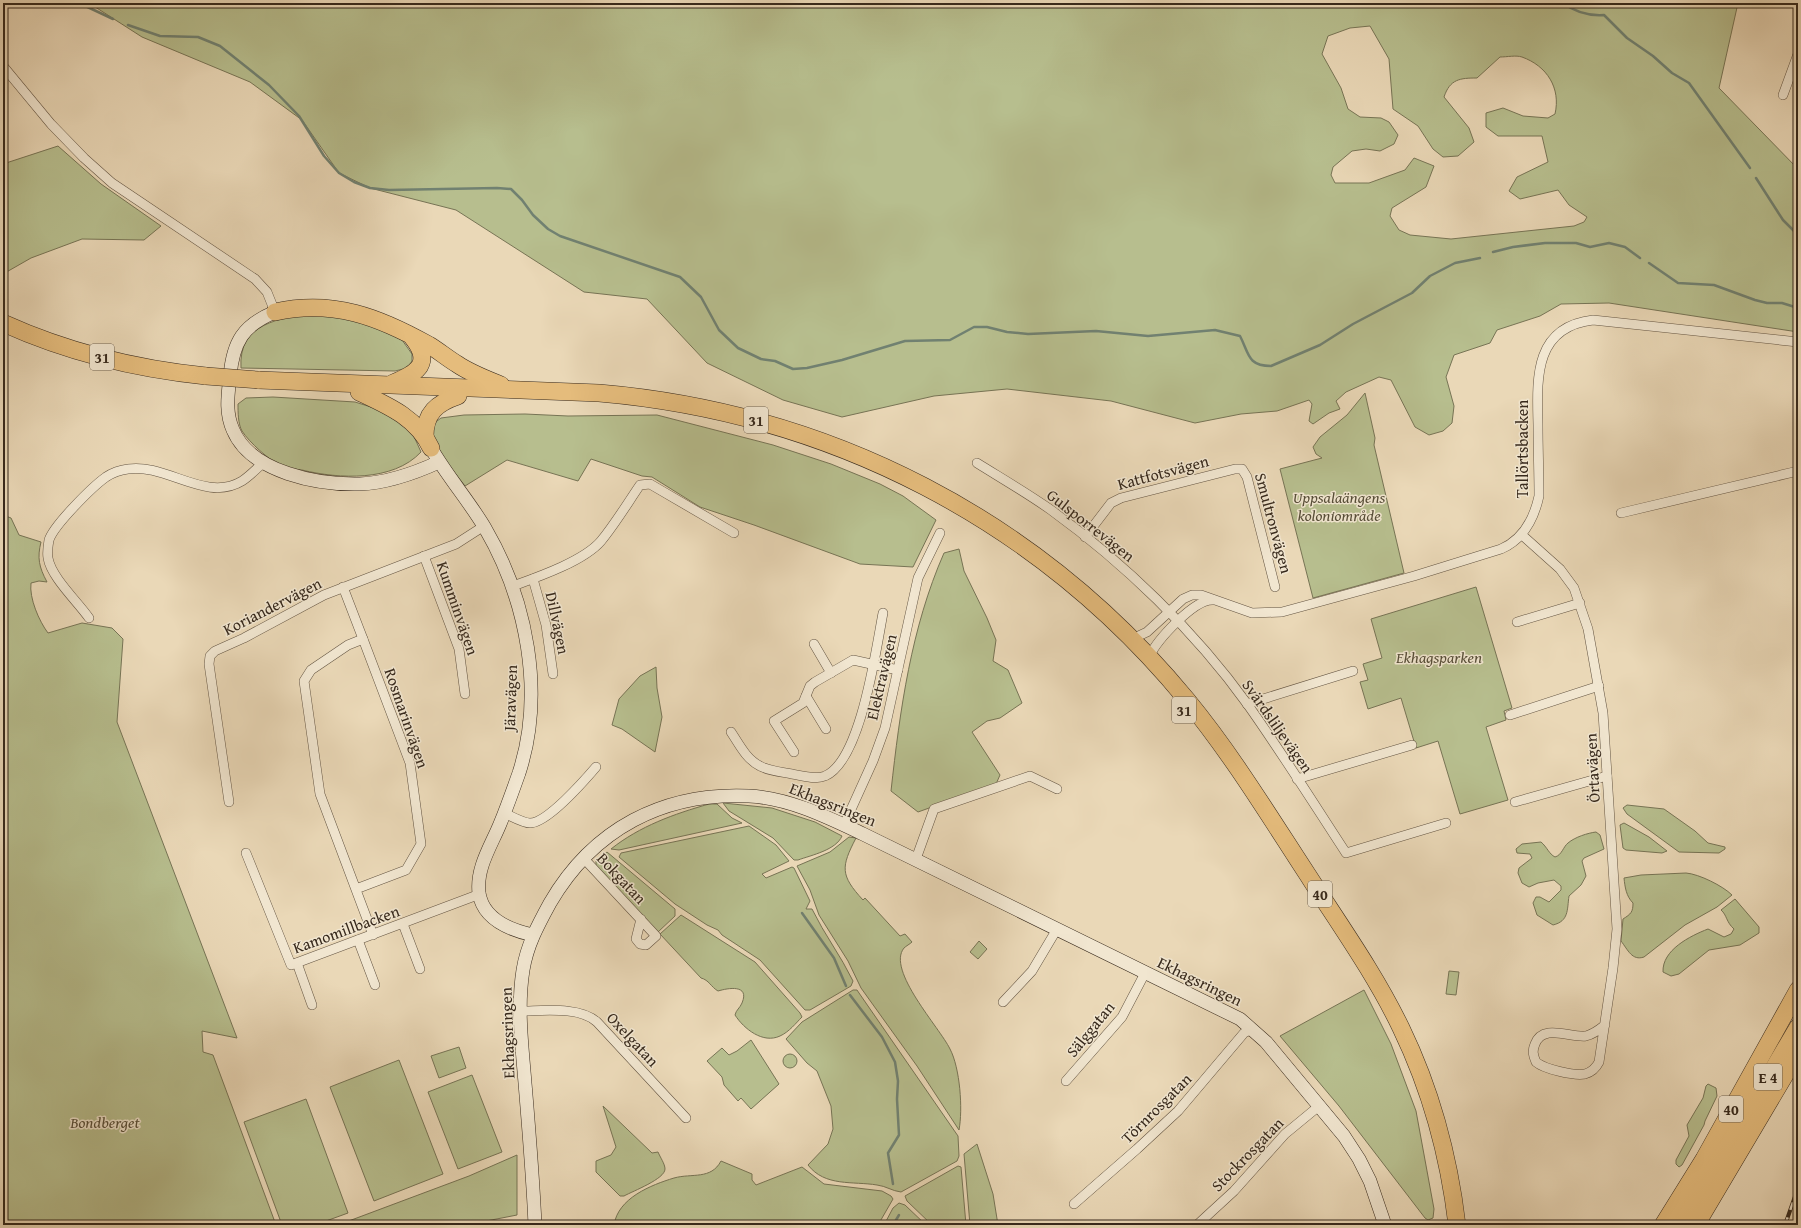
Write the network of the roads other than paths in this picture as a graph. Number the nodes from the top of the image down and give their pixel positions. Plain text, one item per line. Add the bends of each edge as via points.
1 (1798, 54) edge
2 (3, 66) edge
3 (1783, 95) dead end
4 (275, 312) junction
5 (3, 323) edge
6 (3, 332) edge
7 (412, 336) junction
8 (1798, 342) edge
9 (205, 380) junction
10 (256, 384) junction
11 (387, 385) junction
12 (512, 390) junction
13 (360, 392) junction
14 (458, 396) junction
15 (432, 449) junction
16 (263, 463) junction
17 (977, 463) dead end
18 (1242, 469) joint
19 (1798, 471) edge
20 (1621, 513) dead end
21 (484, 526) junction
22 (734, 533) dead end
23 (940, 533) dead end
24 (1522, 535) junction
25 (1085, 537) junction
26 (424, 556) junction
27 (533, 579) junction
28 (513, 586) junction
29 (1275, 587) dead end
30 (343, 588) junction
31 (1214, 600) junction
32 (1580, 602) junction
33 (883, 613) dead end
34 (1168, 613) junction
35 (89, 618) dead end
36 (1177, 622) junction
37 (1517, 622) dead end
38 (363, 639) junction
39 (1132, 639) junction
40 (814, 644) dead end
41 (1149, 657) junction
42 (873, 664) junction
43 (898, 670) junction
44 (1353, 671) dead end
45 (832, 673) junction
46 (553, 674) dead end
47 (1599, 686) junction
48 (465, 694) dead end
49 (806, 696) junction
50 (1247, 704) junction
51 (1510, 715) dead end
52 (826, 729) dead end
53 (731, 732) dead end
54 (1412, 745) dead end
55 (794, 752) dead end
56 (596, 768) dead end
57 (1607, 776) junction
58 (1297, 779) junction
59 (1057, 789) dead end
60 (229, 802) dead end
61 (1515, 802) dead end
62 (504, 813) junction
63 (1446, 823) dead end
64 (844, 825) junction
65 (246, 853) dead end
66 (582, 858) junction
67 (916, 859) junction
68 (356, 889) junction
69 (480, 894) junction
70 (640, 919) dead end
71 (403, 924) junction
72 (1058, 929) junction
73 (373, 935) junction
74 (533, 935) junction
75 (358, 940) junction
76 (297, 963) junction
77 (420, 969) dead end
78 (1145, 973) junction
79 (375, 985) dead end
80 (1798, 991) edge
81 (1003, 1002) dead end
82 (312, 1005) dead end
83 (520, 1011) junction
84 (1605, 1025) junction
85 (1798, 1027) edge
86 (1252, 1029) junction
87 (1798, 1053) edge
88 (1066, 1081) dead end
89 (1319, 1106) junction
90 (686, 1118) dead end
91 (1752, 1132) junction
92 (1074, 1204) dead end
93 (535, 1225) edge
94 (1197, 1225) edge
95 (1385, 1225) edge
96 (1449, 1225) edge
97 (1457, 1225) edge
98 (1663, 1225) edge
99 (1681, 1225) edge
100 (1696, 1225) edge
101 (1707, 1225) edge

1 - 3 street
2 - 4 street via 51,124 84,158 112,183 256,279 267,292
4 - 7 highway via 305,307 344,309 373,318
4 - 16 street via 251,325 234,348 227,405 230,423 236,436 245,448
5 - 9 highway, 31 via 45,340 105,358
6 - 9 highway, 31 via 106,367 155,377
7 - 11 highway via 422,355 420,367 413,374
7 - 12 highway via 467,370
8 - 24 street, Tallörtsbacken via 1593,320 1561,332 1545,351 1540,362 1539,496 1536,512
9 - 10 highway, 31, bridge
10 - 11 highway, 31
10 - 13 highway, 31
11 - 12 highway, 31
12 - 39 highway, 31 via 605,394 683,404 752,419 829,444 922,485 994,527 1075,586
13 - 14 highway, 31
13 - 15 highway via 402,414
14 - 15 highway via 442,402 431,411 426,422
14 - 96 highway, 31 via 632,404 750,427 835,455 903,484 951,510 1047,574 1106,625 1182,707 1225,764 1361,972 1392,1026 1416,1084 1441,1172
15 - 16 street via 425,468 361,484 320,482 282,472
15 - 21 street, Järavägen
16 - 35 street via 243,480 226,487 202,485 152,469 139,468 117,471 94,486 56,529 49,541 48,550 48,559 54,573
17 - 25 street, Gulsporrevägen via 1050,510
18 - 25 street, Kattfotsvägen via 1235,468 1120,498 1111,503
18 - 29 street, Smultronvägen via 1247,478
19 - 20 street
21 - 26 street, Koriandervägen via 456,544
21 - 28 street, Järavägen
22 - 27 street via 650,484 644,484 640,485 601,541 591,551
23 - 43 street, Elektravägen via 918,578
24 - 31 street, Tallörtsbacken via 1502,549 1298,609 1268,614 1252,613
24 - 32 street, Örtavägen via 1568,577
25 - 34 street, Gulsporrevägen via 1134,579
26 - 30 street, Koriandervägen
26 - 48 street, Kumminvägen via 459,649
27 - 28 street
27 - 46 street, Dillvägen via 546,625
28 - 62 street, Järavägen via 528,647 531,694 520,771
30 - 38 street, Rosmarinvägen
30 - 60 street, Koriandervägen via 324,595 215,651 210,656
31 - 34 street, Tallörtsbacken via 1192,595 1183,599
31 - 36 street via 1208,599 1200,603
32 - 37 street
32 - 47 street, Örtavägen
33 - 42 street
34 - 36 street, Gulsporrevägen
34 - 39 street, Tallörtsbacken via 1147,632
36 - 41 street via 1156,644
36 - 50 street, Svärdsliljevägen via 1214,662
38 - 68 street via 348,645 311,670 304,681 320,794
38 - 68 street, Rosmarinvägen via 410,763 421,844 406,870
39 - 41 highway, 31
40 - 45 street
41 - 97 highway, 40 via 1220,743 1360,956 1391,1008 1417,1064 1435,1117 1446,1157
42 - 43 street
42 - 45 street via 853,660
42 - 53 street via 858,726 837,768 824,776 803,776 759,766 745,753
43 - 64 street, Elektravägen via 885,728
44 - 50 street
45 - 49 street via 810,686
47 - 51 street
47 - 57 street, Örtavägen
49 - 52 street
49 - 55 street via 803,703 774,721
50 - 58 street, Svärdsliljevägen
54 - 58 street
56 - 62 street via 541,821 529,823
57 - 61 street
57 - 84 street, Örtavägen via 1617,929
58 - 63 street, Svärdsliljevägen via 1346,853
59 - 67 street via 1030,776 940,806 932,813
62 - 69 street, Järavägen via 481,870
64 - 66 street, Ekhagsringen via 807,809 777,800 750,796 695,798 670,804 640,817 600,842
64 - 67 street, Ekhagsringen
65 - 76 street, Kamomillbacken via 291,965
66 - 70 street, Bokgatan
66 - 74 street, Ekhagsringen via 562,883
67 - 72 street, Ekhagsringen
68 - 73 street
69 - 71 street, Kamomillbacken
69 - 74 street, Järavägen via 488,913 494,918 509,928
71 - 73 street, Kamomillbacken
71 - 77 street
72 - 78 street, Ekhagsringen
72 - 81 street via 1032,971
73 - 75 street, Kamomillbacken
74 - 83 street, Ekhagsringen via 524,968
75 - 76 street, Kamomillbacken
75 - 79 street
76 - 82 street
78 - 86 street, Ekhagsringen via 1234,1016
78 - 88 street, Sälggatan via 1122,1017
80 - 98 highway, 40 via 1704,1159
83 - 90 street, Oxelgatan via 579,1012 589,1015
83 - 93 street, Ekhagsringen
84 - 84 street, Örtavägen via 1596,1032 1584,1036 1548,1032 1542,1034 1533,1050 1536,1062 1546,1069 1581,1074 1592,1071 1599,1062
85 - 99 highway, E 4
86 - 89 street, Ekhagsringen via 1283,1061
86 - 92 street, Törnrosgatan via 1244,1033 1178,1111
87 - 91 highway, E 4
89 - 94 street, Stockrosgatan via 1285,1134 1234,1191
89 - 95 street, Ekhagsringen via 1359,1159 1370,1181
91 - 100 highway, E 4
91 - 101 highway, 40

